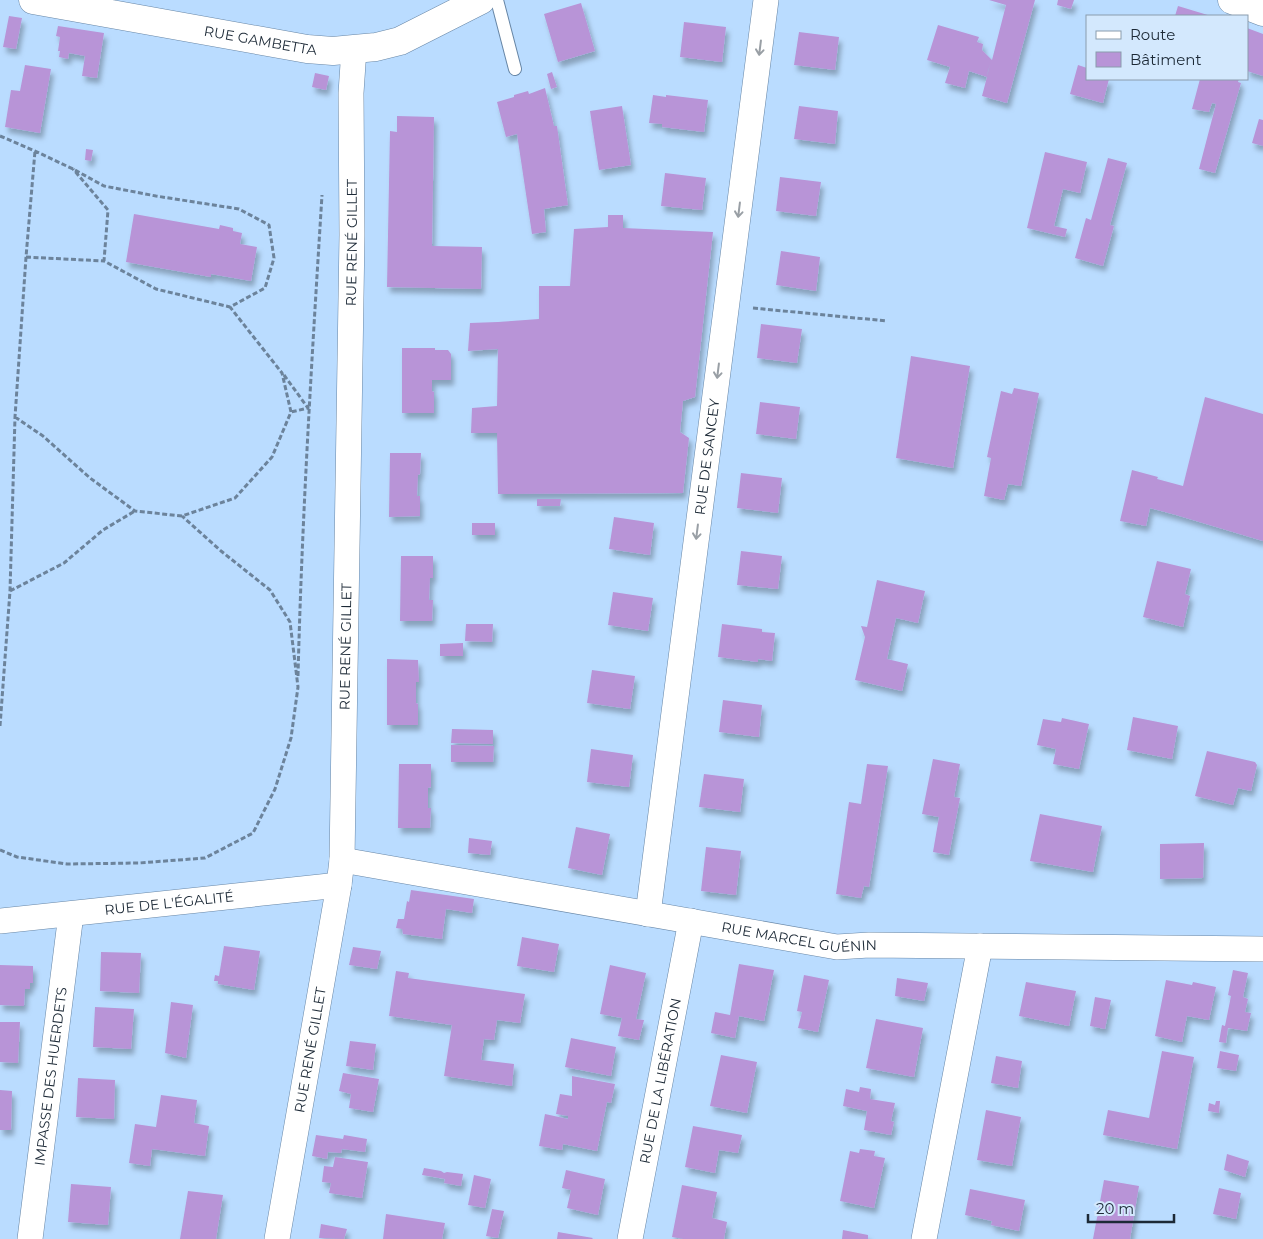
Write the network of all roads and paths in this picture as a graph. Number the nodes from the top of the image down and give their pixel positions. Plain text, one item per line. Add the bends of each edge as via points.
1 (32, 0) edge
2 (481, 0) edge
3 (497, 0) edge
4 (766, 0) edge
5 (1232, 0) edge
6 (1263, 12) edge
7 (354, 50) junction
8 (515, 69) dead end
9 (0, 136) edge
10 (35, 151) junction
11 (73, 169) junction
12 (322, 194) dead end
13 (26, 257) junction
14 (104, 261) junction
15 (727, 306) junction
16 (230, 307) junction
17 (887, 321) dead end
18 (282, 373) junction
19 (308, 408) junction
20 (291, 412) junction
21 (16, 417) junction
22 (135, 511) junction
23 (182, 516) junction
24 (10, 591) junction
25 (298, 687) junction
26 (0, 726) edge
27 (0, 850) edge
28 (342, 860) junction
29 (339, 885) junction
30 (71, 914) junction
31 (648, 914) junction
32 (0, 921) edge
33 (691, 921) junction
34 (980, 946) junction
35 (1263, 949) edge
36 (30, 1239) edge
37 (277, 1239) edge
38 (630, 1239) edge
39 (924, 1239) edge

1 - 7 street, RUE GAMBETTA via 307,49
2 - 7 street, RUE GAMBETTA via 400,41
3 - 8 lane
4 -> 15 street, RUE DE SANCEY
5 - 6 street
7 - 28 street, RUE RENÉ GILLET
9 - 10 path
10 - 11 path
10 - 13 path
11 - 14 path via 108,210
11 - 16 path via 104,186 239,209 269,225 274,258 265,288
12 - 19 path
13 - 14 path
13 - 21 path
14 - 16 path via 156,289
15 - 17 path
15 -> 31 street, RUE DE SANCEY
16 - 18 path
18 - 19 path
18 - 20 path
19 - 20 path
19 - 25 path
20 - 23 path via 272,457 234,498
21 - 22 path
21 - 24 path
22 - 23 path
22 - 24 path via 103,530 64,563
23 - 25 path via 270,590 290,622
24 - 26 path
25 - 27 path via 292,738 275,789 252,832 205,858 67,864 17,857
28 - 29 street, RUE RENÉ GILLET
28 - 31 street, RUE MARCEL GUÉNIN
29 - 30 street, RUE DE L'ÉGALITÉ
29 - 37 street, RUE RENÉ GILLET
30 - 32 street, RUE DE L'ÉGALITÉ
30 - 36 street, IMPASSE DES HUERDETS
31 - 33 street, RUE MARCEL GUÉNIN
33 - 34 street, RUE MARCEL GUÉNIN via 837,947
33 - 38 street, RUE DE LA LIBÉRATION
34 - 35 street, RUE MARCEL GUÉNIN
34 - 39 street

